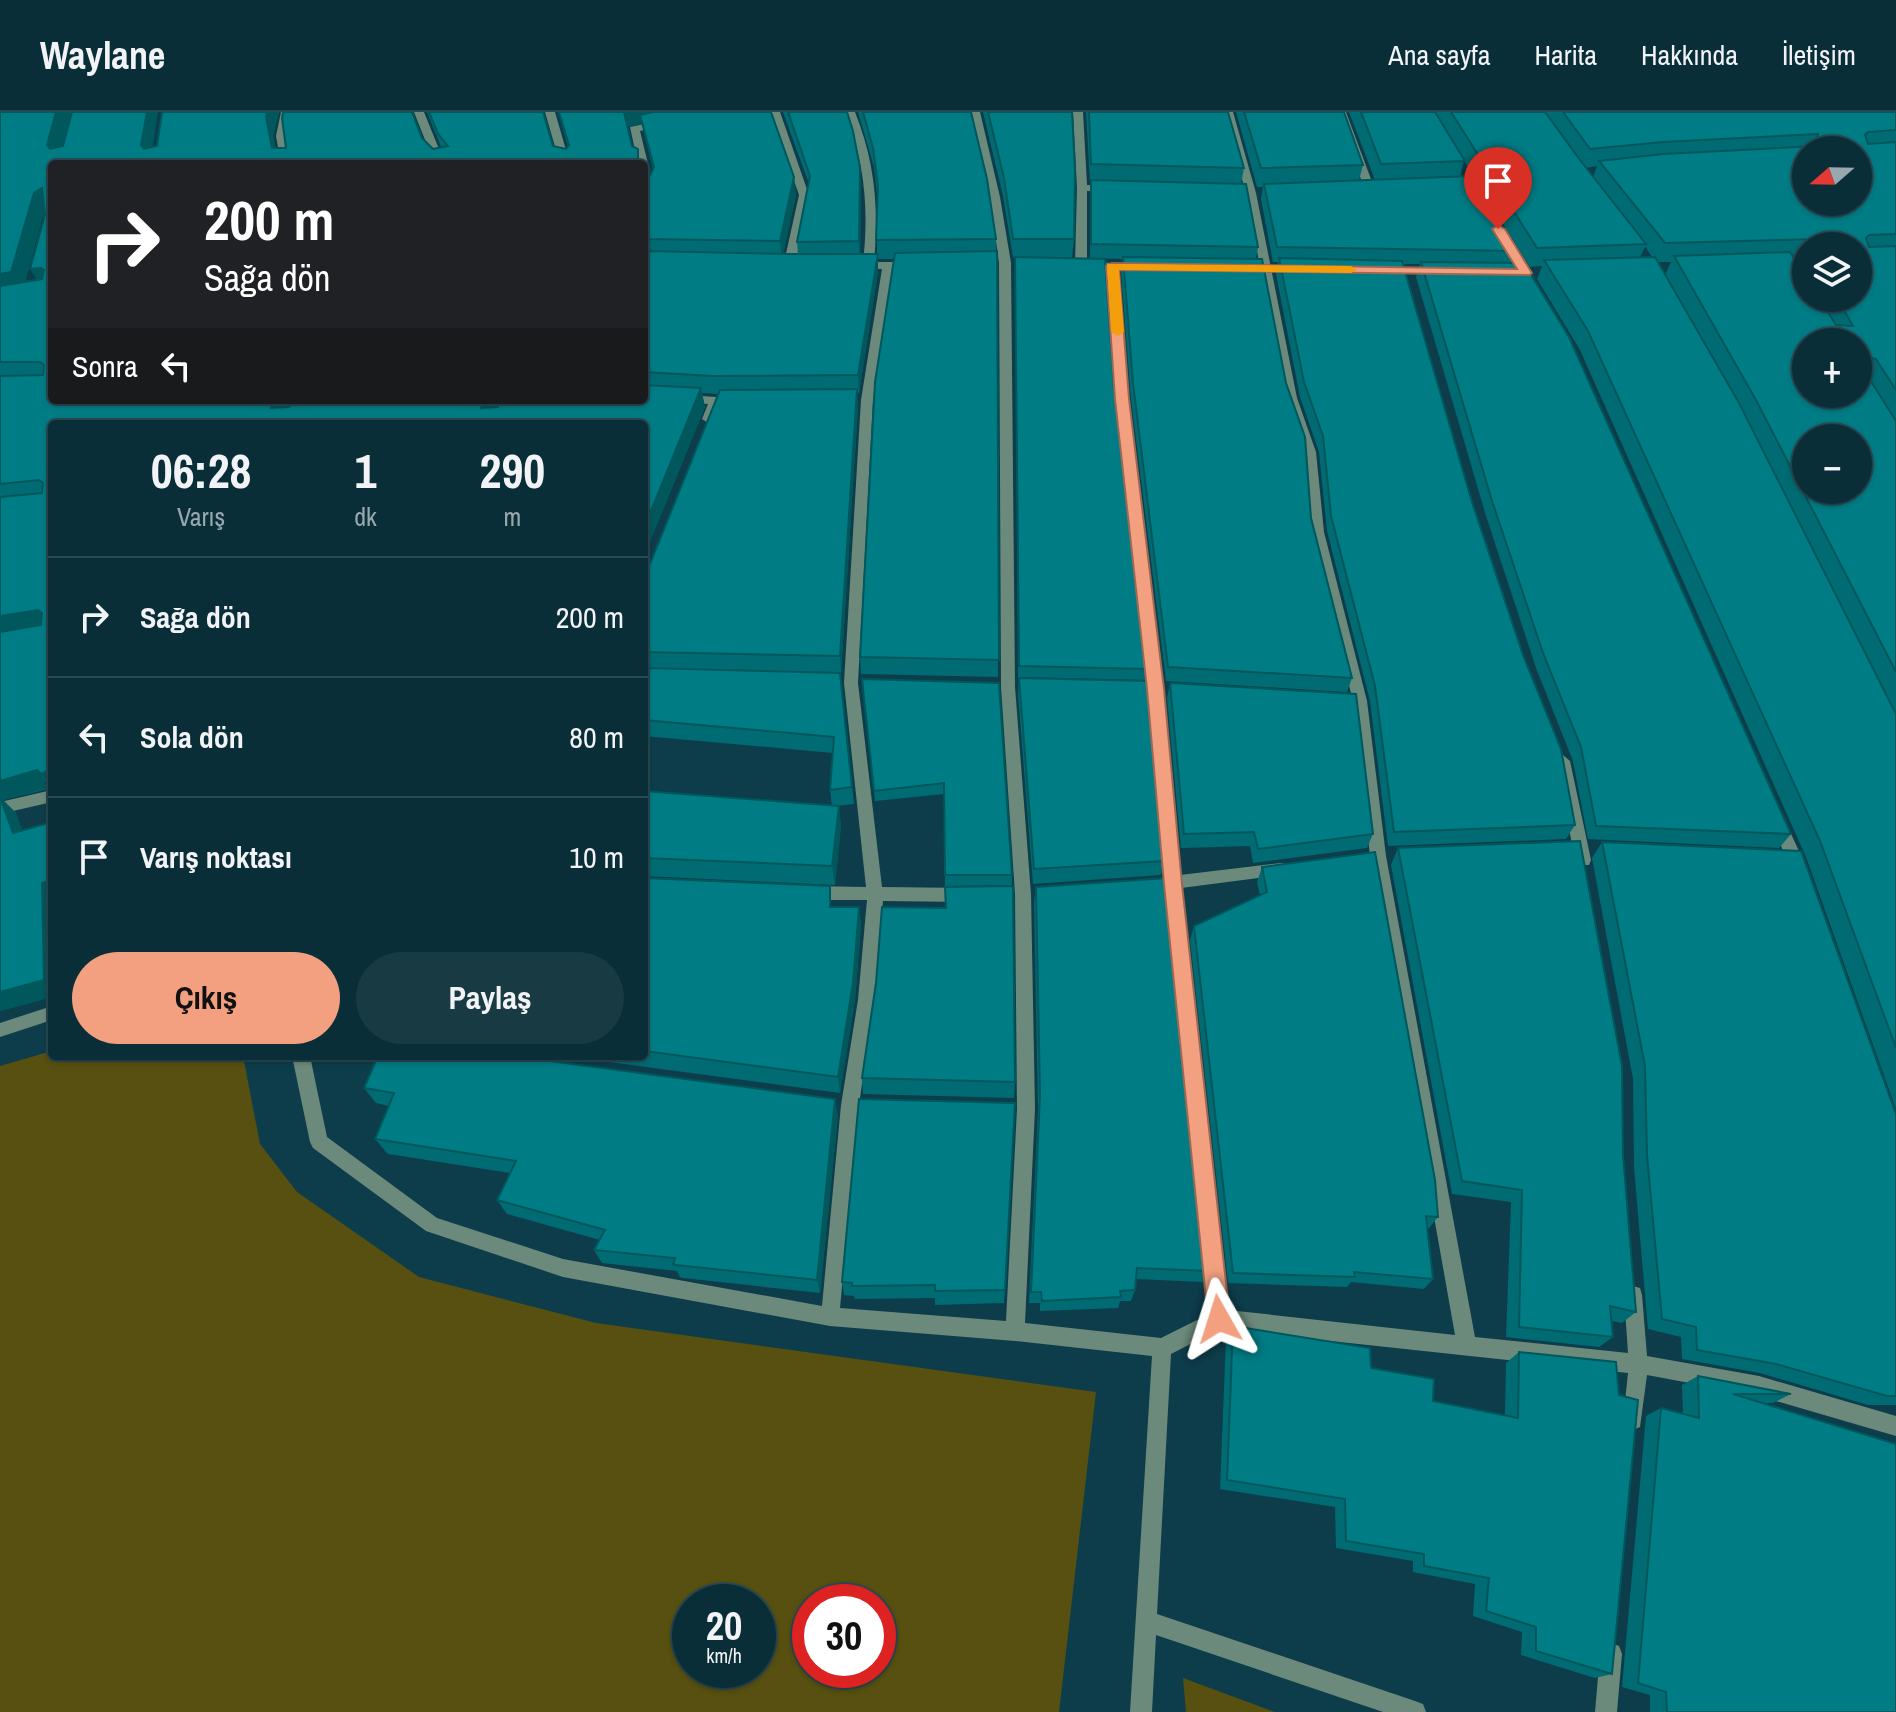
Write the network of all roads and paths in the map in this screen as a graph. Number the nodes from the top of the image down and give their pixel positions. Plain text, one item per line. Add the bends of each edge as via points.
1 (286, 112) edge
2 (419, 112) edge
3 (550, 112) edge
4 (692, 112) edge
5 (775, 112) edge
6 (850, 112) edge
7 (975, 112) edge
8 (1078, 112) edge
9 (1228, 112) edge
10 (1341, 112) edge
11 (285, 160) edge
12 (441, 160) edge
13 (564, 160) edge
14 (643, 160) edge
15 (1082, 188) junction
16 (1128, 189) edge
17 (1384, 189) edge
18 (1355, 190) edge
19 (1370, 190) junction
20 (1235, 192) edge
21 (1266, 192) edge
22 (1251, 193) junction
23 (1065, 264) edge
24 (1081, 264) junction
25 (888, 265) junction
26 (932, 265) edge
27 (852, 266) edge
28 (868, 266) junction
29 (1112, 266) junction
30 (774, 267) edge
31 (789, 267) junction
32 (805, 267) edge
33 (1159, 267) edge
34 (1252, 269) edge
35 (1267, 269) junction
36 (1282, 269) edge
37 (1374, 270) edge
38 (1405, 270) junction
39 (1450, 271) edge
40 (1409, 284) edge
41 (648, 396) edge
42 (852, 400) edge
43 (867, 400) junction
44 (716, 401) junction
45 (731, 401) edge
46 (705, 429) edge
47 (1558, 749) edge
48 (48, 797) edge
49 (1769, 799) edge
50 (0, 808) edge
51 (1299, 867) edge
52 (1586, 879) edge
53 (1173, 884) junction
54 (1128, 887) edge
55 (1806, 888) edge
56 (798, 893) edge
57 (978, 895) edge
58 (875, 896) junction
59 (48, 1014) edge
60 (0, 1030) edge
61 (302, 1060) edge
62 (1631, 1274) edge
63 (830, 1317) junction
64 (1219, 1319) junction
65 (1015, 1331) junction
66 (1467, 1347) junction
67 (1162, 1348) junction
68 (1638, 1364) junction
69 (1896, 1426) edge
70 (1631, 1443) edge
71 (1146, 1621) junction
72 (1613, 1633) edge
73 (1141, 1712) edge
74 (1415, 1712) edge
75 (1606, 1712) edge

1 - 11 street via 281,136
2 - 12 street
3 - 13 street
4 - 14 street via 695,117 634,129
5 - 31 street via 804,195
6 - 28 street via 873,187
7 - 65 street via 1005,264 1008,687 1023,894
8 - 15 street
9 - 22 street
10 - 19 street
15 - 16 street
15 - 24 street
17 - 19 street
18 - 19 street
20 - 22 street
21 - 22 street
22 - 35 street
23 - 24 street
24 - 29 street
25 - 26 street
25 - 28 street
25 - 43 street
27 - 28 street
29 - 33 street
29 - 53 street
30 - 31 street
31 - 32 street
34 - 35 street
35 - 36 street
35 - 66 street via 1291,398 1310,452 1317,532
37 - 38 street
38 - 39 street
38 - 40 street
41 - 44 street
42 - 43 street
43 - 58 street via 851,683
44 - 45 street
44 - 46 street
47 - 52 street
48 - 50 street
49 - 55 street via 1787,857
51 - 53 street
53 - 54 street
53 - 64 street
56 - 58 street
57 - 58 street
58 - 63 street
59 - 60 street
61 - 63 street via 319,1142 432,1225 563,1268
62 - 68 street
63 - 65 street
64 - 66 street
64 - 67 street
65 - 67 street
66 - 68 street
67 - 71 street
68 - 69 street via 1759,1386
68 - 70 street
71 - 73 street
71 - 74 street
72 - 75 street

